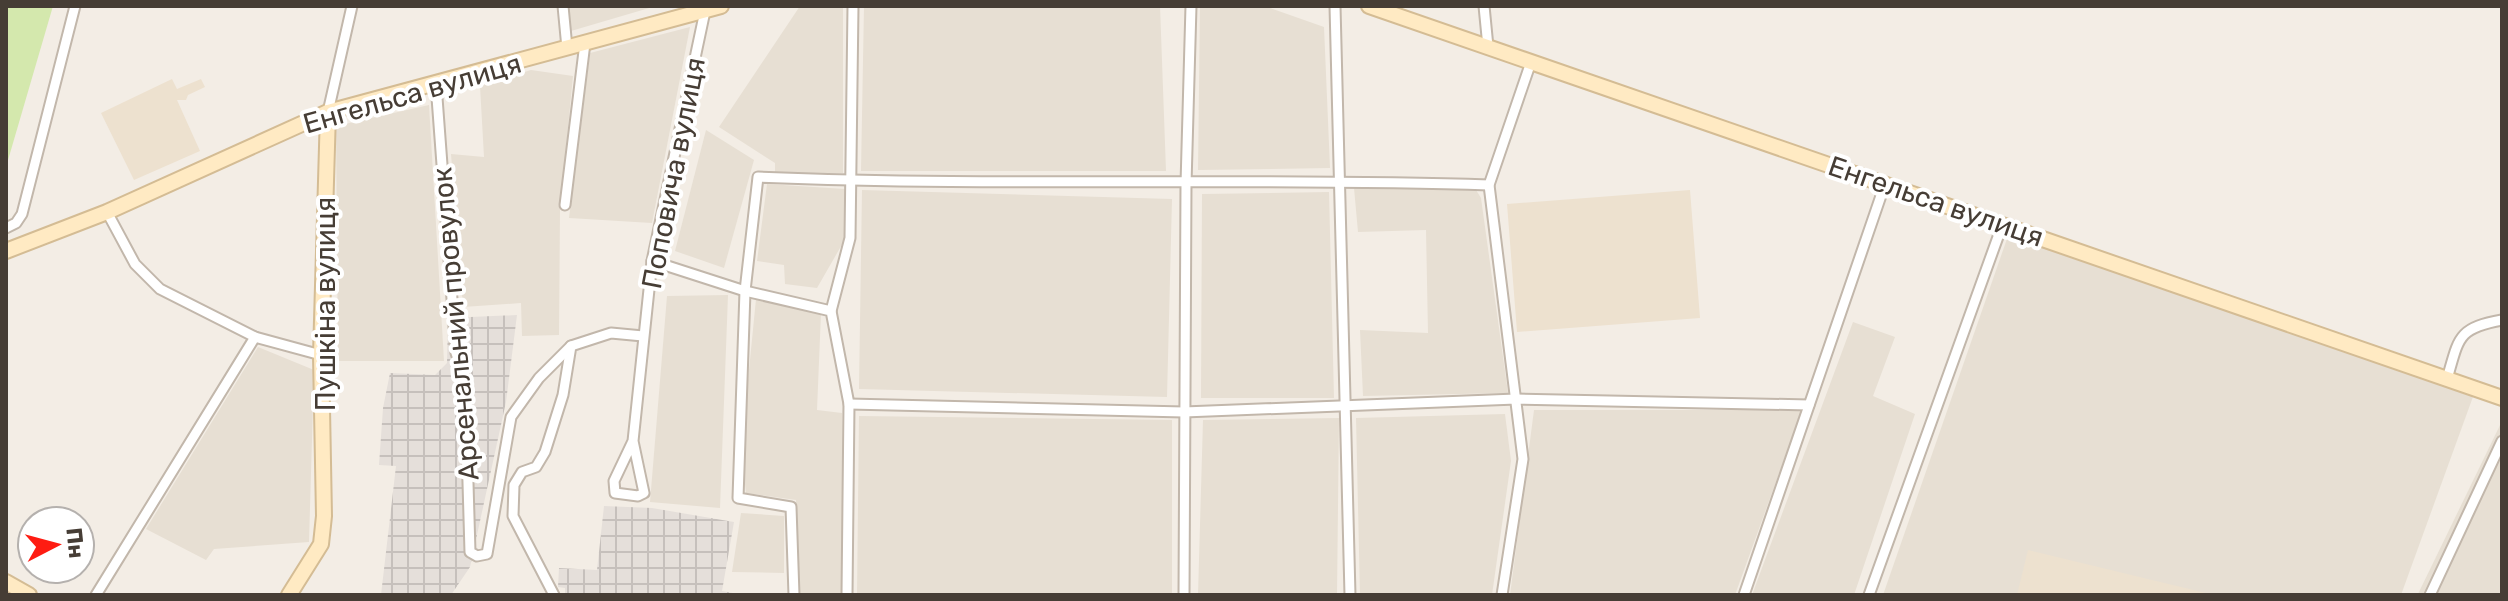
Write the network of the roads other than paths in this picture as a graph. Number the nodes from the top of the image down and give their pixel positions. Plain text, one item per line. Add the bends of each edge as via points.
1 (75, 6) edge
2 (352, 6) edge
3 (563, 6) edge
4 (721, 6) edge
5 (853, 6) edge
6 (1191, 6) edge
7 (1335, 6) edge
8 (1369, 6) edge
9 (1484, 6) edge
10 (706, 8) edge
11 (585, 43) junction
12 (1488, 47) junction
13 (567, 48) junction
14 (1531, 62) junction
15 (436, 84) junction
16 (328, 112) junction
17 (1339, 180) junction
18 (852, 181) junction
19 (1186, 184) junction
20 (1885, 184) junction
21 (1489, 185) junction
22 (565, 205) dead end
23 (107, 212) junction
24 (2003, 223) junction
25 (6, 228) edge
26 (6, 235) edge
27 (24, 245) junction
28 (6, 251) edge
29 (652, 261) junction
30 (745, 291) junction
31 (831, 311) junction
32 (2502, 320) edge
33 (643, 336) junction
34 (255, 337) junction
35 (571, 346) junction
36 (321, 355) junction
37 (2447, 379) junction
38 (2502, 398) edge
39 (1516, 399) junction
40 (849, 404) junction
41 (1809, 405) junction
42 (1347, 409) junction
43 (1184, 412) junction
44 (633, 441) junction
45 (2502, 441) edge
46 (6, 582) edge
47 (29, 595) edge
48 (96, 595) edge
49 (289, 595) edge
50 (554, 595) edge
51 (794, 595) edge
52 (847, 595) edge
53 (1184, 595) edge
54 (1350, 595) edge
55 (1502, 595) edge
56 (1744, 595) edge
57 (1869, 595) edge
58 (2430, 595) edge

1 - 25 street via 22,214
2 - 16 street, Пушкіна вулиця
3 - 13 street
4 - 10 street, Енгельса вулиця
5 - 18 street
6 - 19 street
7 - 17 street
8 - 12 street, Енгельса вулиця
9 - 12 street
10 - 11 street, Енгельса вулиця
10 - 29 street, Поповича вулиця
11 - 13 street, Енгельса вулиця
11 - 22 street
12 - 14 street, Енгельса вулиця
13 - 15 street, Енгельса вулиця
14 - 20 street, Енгельса вулиця
14 - 21 street
15 - 16 street, Енгельса вулиця
15 - 35 street, Арсенальний провулок via 456,353 465,379 470,552 477,556 487,554 511,417
16 - 23 street, Енгельса вулиця
16 - 36 street, Пушкіна вулиця
17 - 19 street
17 - 21 street
17 - 42 street
18 - 19 street
18 - 30 street via 758,177
18 - 31 street via 850,238
19 - 43 street
20 - 24 street, Енгельса вулиця
20 - 41 street
21 - 39 street
23 - 27 street, Енгельса вулиця
23 - 34 street via 146,279
24 - 37 street, Енгельса вулиця
24 - 57 street
26 - 27 street
27 - 28 street, Енгельса вулиця
29 - 30 street
29 - 33 street, Поповича вулиця
30 - 31 street
30 - 51 street via 738,498 791,507
31 - 40 street
32 - 37 street via 2473,325 2463,333
33 - 35 street via 611,333
33 - 44 street, Поповича вулиця
34 - 36 street
34 - 48 street
35 - 50 street via 545,452 514,485 513,516
36 - 49 street, Пушкіна вулиця via 321,544
37 - 38 street, Енгельса вулиця
39 - 41 street
39 - 42 street
39 - 55 street via 1523,459
40 - 43 street
40 - 52 street
41 - 56 street
42 - 43 street
42 - 54 street
43 - 53 street
44 - 44 street, Поповича вулиця via 614,481 615,493 638,496 644,486
45 - 58 street
46 - 47 street

